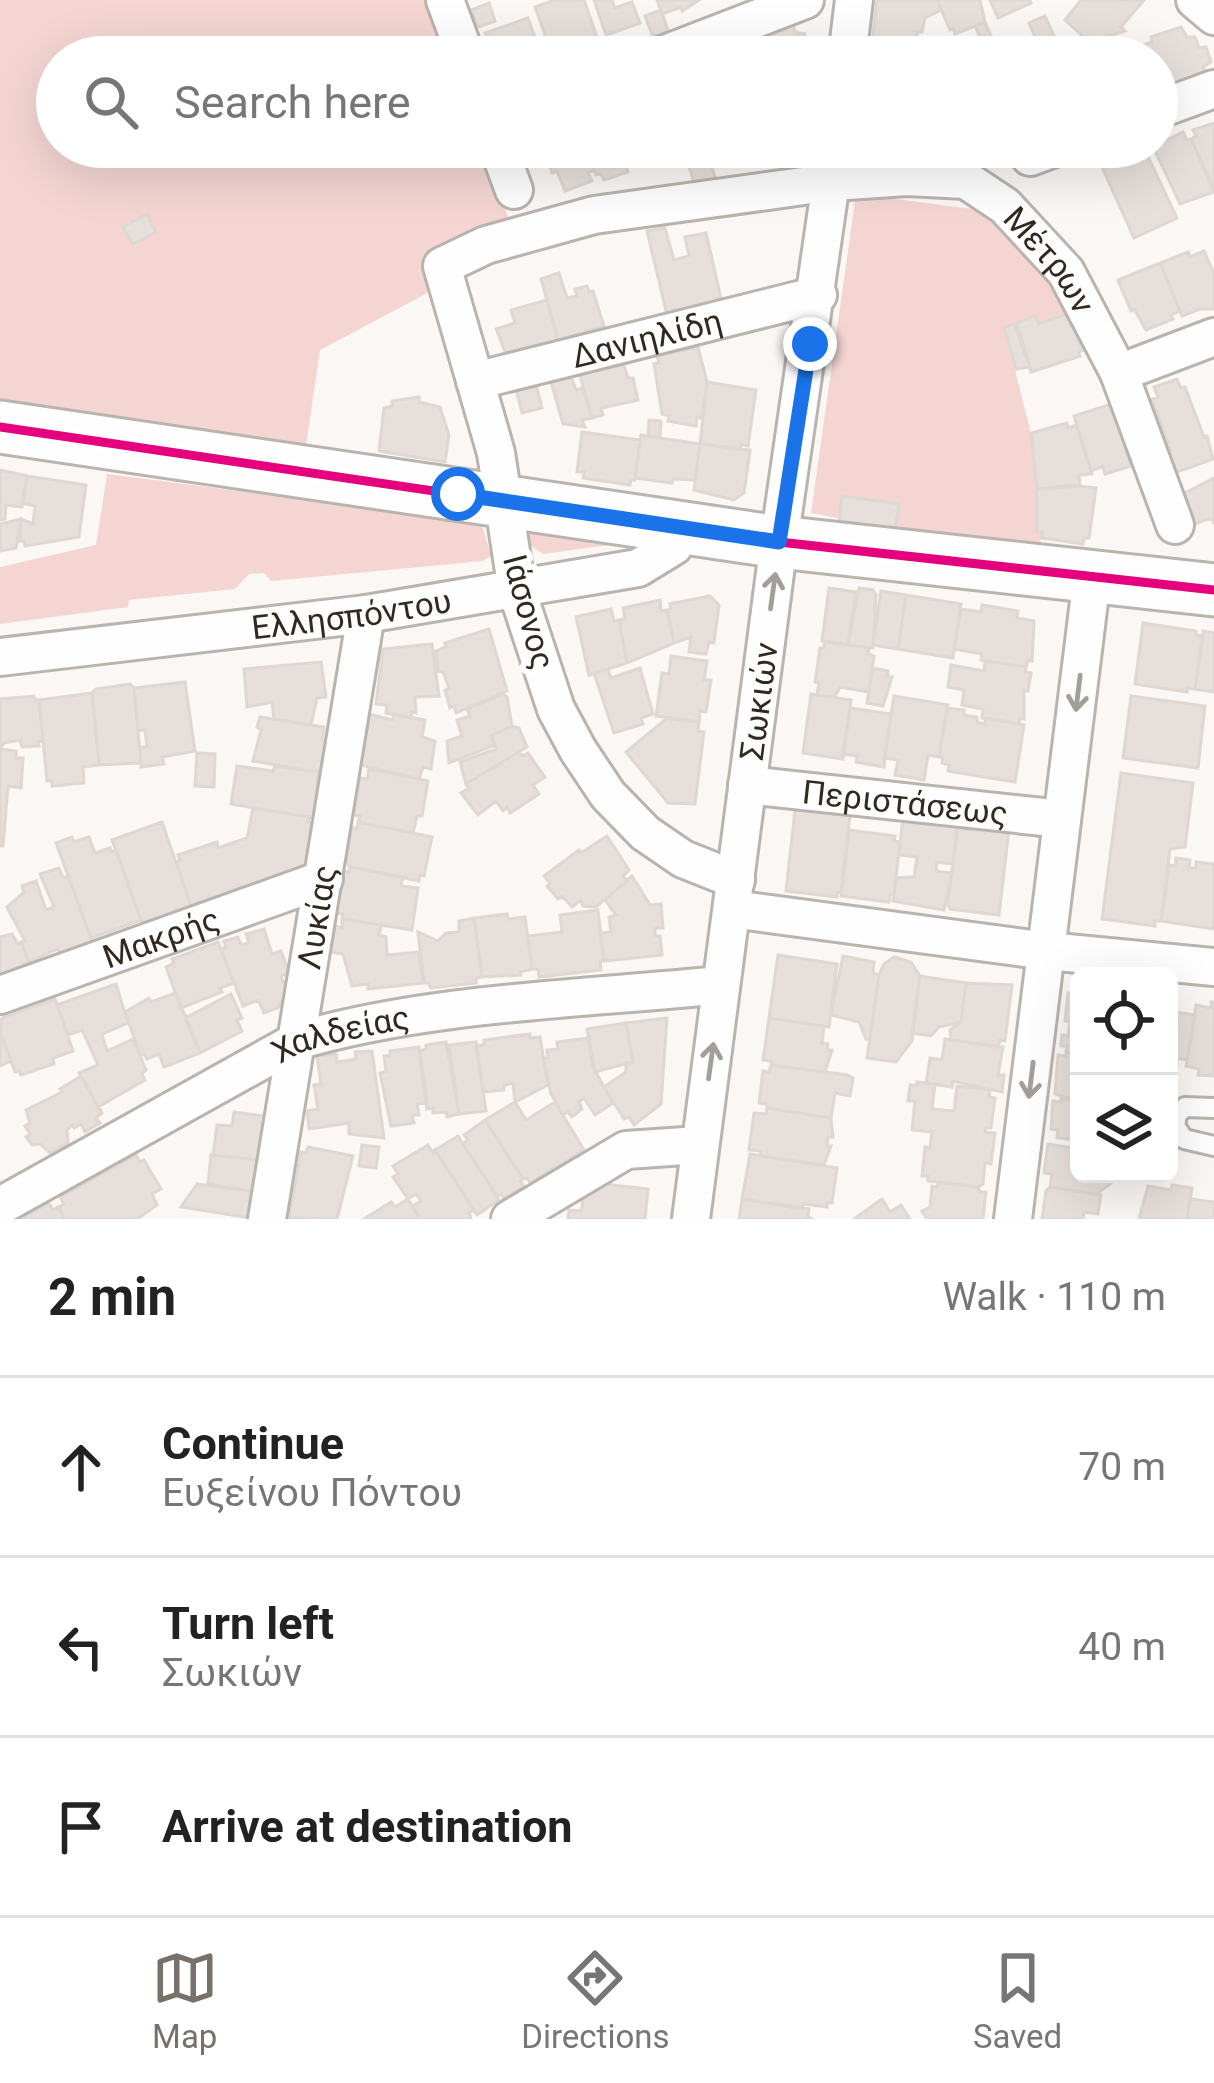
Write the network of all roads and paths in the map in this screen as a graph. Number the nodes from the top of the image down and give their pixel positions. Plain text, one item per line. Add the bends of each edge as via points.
1 (445, 0) edge
2 (805, 0) edge
3 (854, 0) edge
4 (1195, 0) edge
5 (1214, 16) edge
6 (458, 36) edge
7 (712, 36) edge
8 (850, 36) edge
9 (1214, 89) edge
10 (1178, 102) edge
11 (506, 168) edge
12 (815, 168) edge
13 (834, 168) edge
14 (856, 168) edge
15 (514, 190) dead end
16 (442, 266) joint
17 (818, 295) junction
18 (1214, 337) edge
19 (1119, 373) junction
20 (475, 381) junction
21 (0, 428) edge
22 (503, 500) junction
23 (1175, 525) dead end
24 (686, 527) junction
25 (779, 542) junction
26 (1092, 577) junction
27 (1214, 590) edge
28 (517, 591) junction
29 (366, 614) junction
30 (0, 657) edge
31 (747, 785) junction
32 (1062, 819) junction
33 (324, 880) junction
34 (734, 894) junction
35 (1047, 951) junction
36 (1214, 967) edge
37 (721, 985) junction
38 (0, 995) edge
39 (297, 1042) junction
40 (1214, 1108) edge
41 (700, 1145) junction
42 (1214, 1146) edge
43 (0, 1206) edge
44 (267, 1219) edge
45 (510, 1219) edge
46 (691, 1219) edge
47 (1013, 1219) edge

1 - 6 street
2 - 7 street
3 - 8 street
4 - 5 street
9 - 10 street
11 - 15 street
12 - 16 street, Μέτρων via 594,215
13 - 17 street, Σωκιών
14 - 19 street, Μέτρων via 965,180 1005,206 1066,272
16 - 20 street, Ιάσονος
17 - 20 street, Δανιηλίδη
17 - 25 street, Σωκιών
18 - 19 street
19 - 23 street, Μέτρων
20 - 22 street, Ιάσονος
21 - 22 street
22 - 24 street
22 - 28 street, Ιάσονος
24 - 25 street
24 - 28 street, Ελλησπόντου via 674,546 638,568
25 - 26 street
31 -> 25 street, Σωκιών
26 - 27 street
26 -> 32 street
28 - 29 street, Ελλησπόντου
28 - 34 street, Ιάσονος via 556,709 608,795 645,833
29 - 30 street, Ελλησπόντου
29 - 33 street, Λυκίας
31 - 32 street, Περιστάσεως
31 - 34 street, Σωκιών
32 - 35 street
33 - 38 street, Μακρής
33 - 39 street, Λυκίας
34 - 35 street, Ιάσονος
34 - 37 street, Σωκιών
35 - 36 street, Ιάσονος
35 -> 47 street
37 - 39 street, Χαλδείας via 344,1028
41 -> 37 street, Σωκιών
39 - 43 street, Χαλδείας
39 - 44 street, Λυκίας
40 - 42 lane via 1185,1108 1175,1126 1184,1139
41 - 45 street via 626,1150
41 - 46 street, Σωκιών

